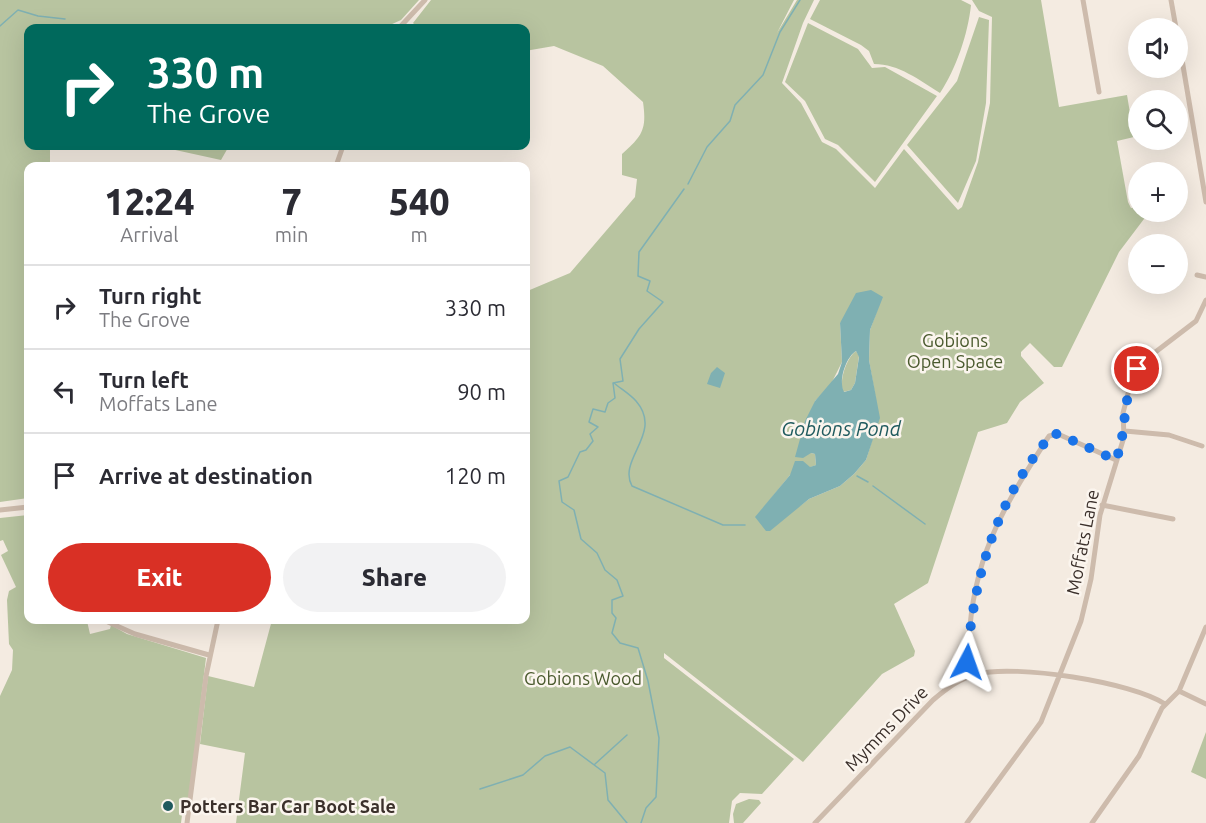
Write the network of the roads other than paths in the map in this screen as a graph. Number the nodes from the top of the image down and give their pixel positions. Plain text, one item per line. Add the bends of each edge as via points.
1 (425, 0) edge
2 (1083, 0) edge
3 (1171, 0) edge
4 (1174, 18) edge
5 (403, 24) edge
6 (1185, 78) edge
7 (1099, 92) dead end
8 (1206, 202) edge
9 (1197, 275) dead end
10 (1206, 278) edge
11 (1206, 300) edge
12 (1125, 431) junction
13 (1202, 446) dead end
14 (1116, 460) junction
15 (1102, 505) junction
16 (24, 507) edge
17 (0, 510) edge
18 (1173, 519) dead end
19 (112, 624) edge
20 (217, 624) edge
21 (1206, 627) edge
22 (209, 654) junction
23 (1059, 675) junction
24 (970, 677) junction
25 (1179, 691) junction
26 (1165, 704) junction
27 (1206, 704) edge
28 (187, 823) edge
29 (815, 823) edge
30 (967, 823) edge
31 (1092, 823) edge

1 - 5 street
2 - 7 street
3 - 4 street
6 - 8 street
9 - 10 street
11 - 12 street, Moffats Lane via 1196,321 1137,369 1125,401
12 - 13 street via 1169,435
12 - 14 street, Moffats Lane
14 - 15 street, Moffats Lane
14 - 24 street via 1058,434 1049,436 1008,499 987,549 971,616 967,662
15 - 18 street
15 - 23 street, Moffats Lane via 1088,595
16 - 17 street
19 - 22 street
20 - 22 street
21 - 25 street
22 - 28 street
23 - 24 street, Mymms Drive via 1011,670
23 - 26 street, Mymms Drive via 1126,690
23 - 30 street, Moffats Lane via 1041,722
24 - 29 street, Mymms Drive via 933,700
25 - 26 street
25 - 27 street
26 - 31 street via 1139,756

